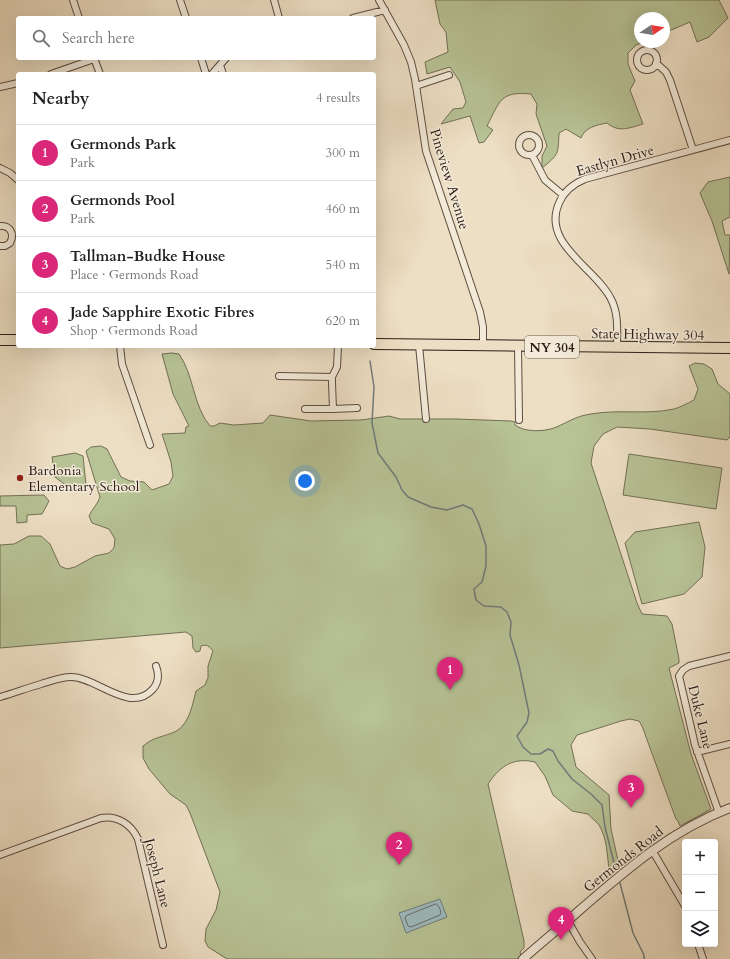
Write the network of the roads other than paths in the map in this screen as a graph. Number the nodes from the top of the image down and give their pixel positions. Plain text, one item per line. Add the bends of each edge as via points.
1 (73, 0) edge
2 (180, 0) edge
3 (274, 0) edge
4 (379, 0) edge
5 (384, 10) junction
6 (79, 16) edge
7 (185, 16) edge
8 (278, 16) edge
9 (361, 16) edge
10 (91, 60) edge
11 (94, 60) edge
12 (202, 60) edge
13 (224, 60) edge
14 (656, 63) dead end
15 (220, 64) junction
16 (57, 72) edge
17 (99, 72) edge
18 (205, 72) edge
19 (214, 72) edge
20 (222, 72) edge
21 (449, 75) dead end
22 (16, 83) edge
23 (416, 86) junction
24 (0, 87) edge
25 (730, 140) edge
26 (693, 150) junction
27 (532, 155) dead end
28 (0, 168) edge
29 (16, 178) edge
30 (563, 195) junction
31 (0, 226) edge
32 (15, 232) edge
33 (0, 246) edge
34 (0, 340) edge
35 (16, 340) edge
36 (376, 344) edge
37 (419, 345) junction
38 (483, 346) junction
39 (518, 346) junction
40 (617, 347) junction
41 (120, 348) edge
42 (338, 348) edge
43 (730, 348) edge
44 (279, 376) dead end
45 (332, 377) junction
46 (357, 408) dead end
47 (305, 409) dead end
48 (333, 409) junction
49 (426, 419) dead end
50 (519, 420) dead end
51 (150, 445) dead end
52 (730, 656) edge
53 (156, 666) dead end
54 (0, 697) edge
55 (730, 744) edge
56 (697, 752) junction
57 (730, 808) edge
58 (719, 813) junction
59 (652, 850) junction
60 (0, 855) edge
61 (682, 901) edge
62 (568, 921) junction
63 (163, 945) dead end
64 (699, 947) edge
65 (523, 959) edge
66 (592, 959) edge
67 (703, 959) edge

1 - 6 street
2 - 7 street
3 - 8 street
4 - 5 street, Pineview Avenue
5 - 9 street
5 - 23 street, Pineview Avenue via 409,56
10 - 16 street
11 - 17 street
12 - 18 street
13 - 15 street
14 - 26 street via 670,80
15 - 19 street
15 - 20 street
21 - 23 street
22 - 24 street
23 - 38 street, Pineview Avenue via 424,145 480,312
25 - 26 street, Eastlyn Drive
26 - 30 street, Eastlyn Drive via 585,179 574,184
27 - 30 street via 545,180
28 - 29 street
30 - 40 street, Eastlyn Drive via 555,216 558,234 566,247 611,299 616,317
31 - 32 street
32 - 33 street via 10,243
34 - 35 main road
36 - 37 main road, State Highway 304 / NY 304
37 - 38 main road, State Highway 304 / NY 304
37 - 49 street
38 - 39 main road, State Highway 304 / NY 304
39 - 40 main road, State Highway 304 / NY 304
39 - 50 street
40 - 43 main road, State Highway 304 / NY 304
41 - 51 street via 122,364
42 - 45 street via 337,367
44 - 45 street
45 - 48 street
46 - 48 street
47 - 48 street
52 - 56 street, Duke Lane via 689,666 679,676
53 - 54 street via 158,677 155,687 149,693 138,697 121,696 84,680 70,677
55 - 56 street
56 - 58 street, Duke Lane
57 - 58 street, Germonds Road
58 - 59 street, Germonds Road
59 - 61 street
59 - 62 street, Germonds Road
60 - 63 street, Joseph Lane via 100,818 123,821 132,828 138,839
62 - 65 street, Germonds Road
62 - 66 street
64 - 67 street

